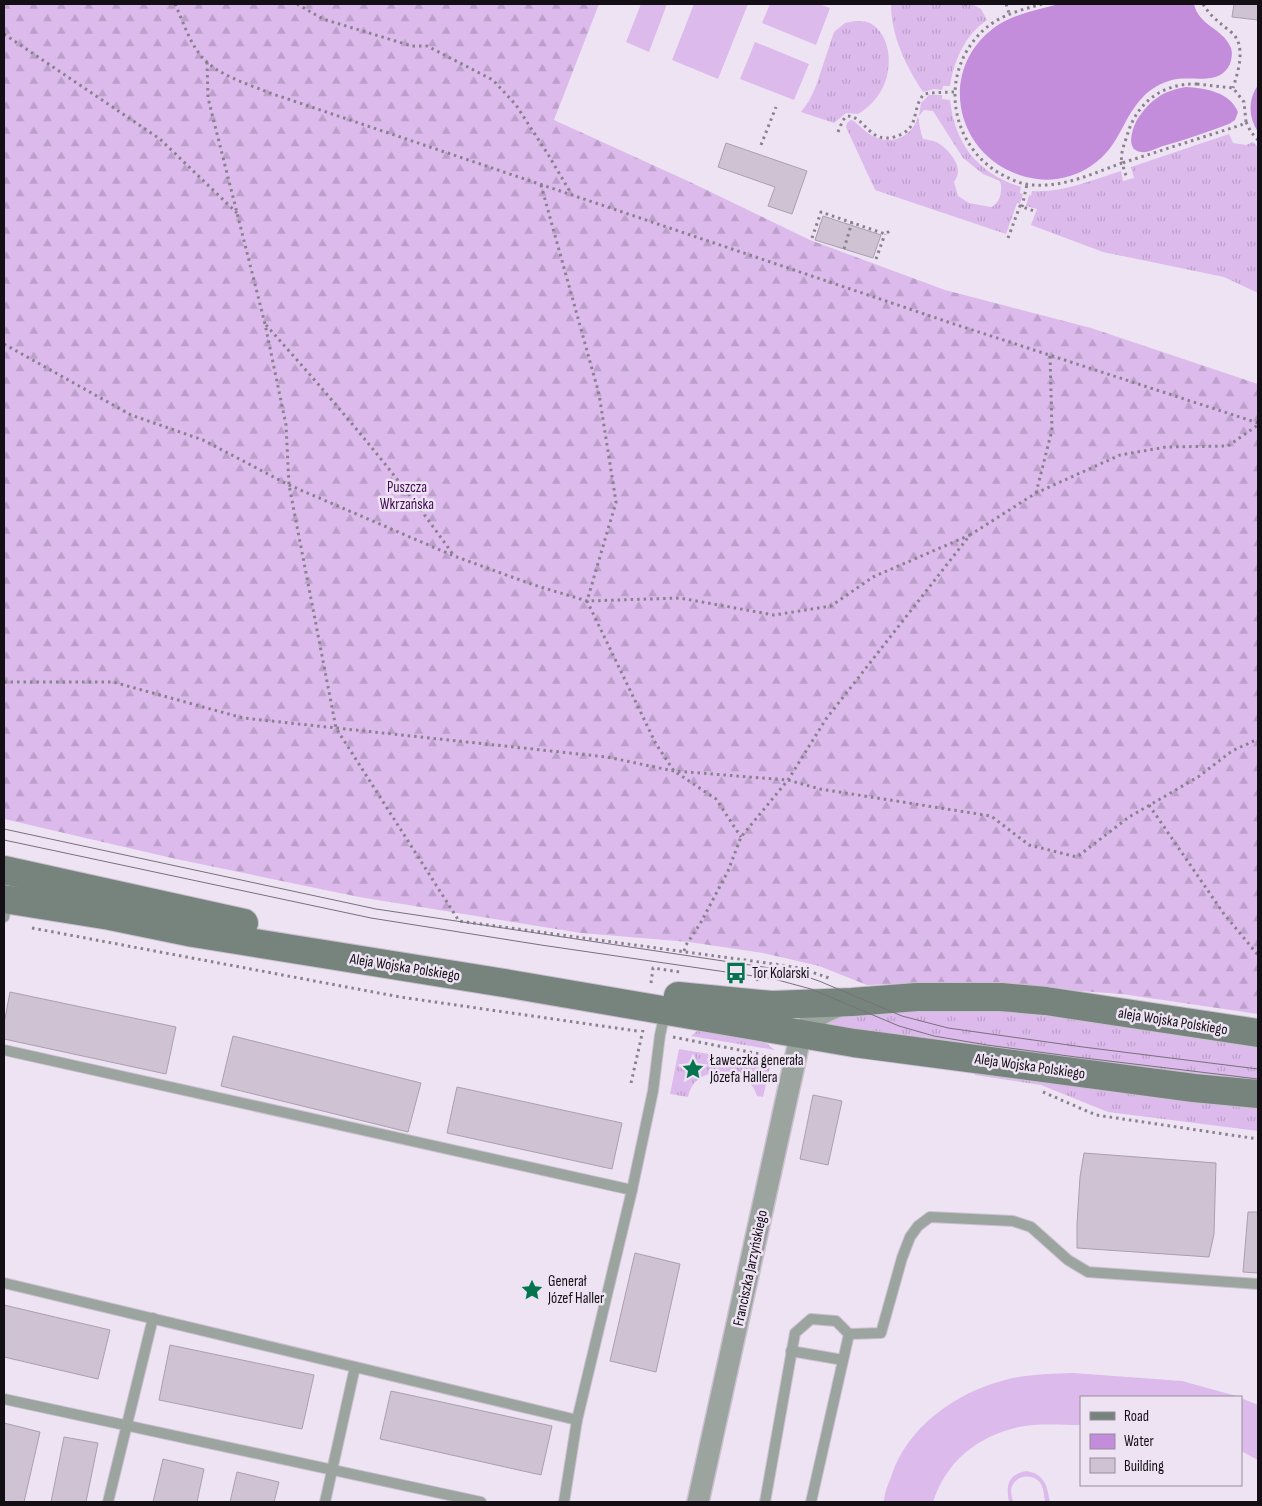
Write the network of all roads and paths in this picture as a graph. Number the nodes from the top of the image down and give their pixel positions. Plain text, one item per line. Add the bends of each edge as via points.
1 (175, 4) edge
2 (297, 4) edge
3 (1006, 4) edge
4 (1042, 4) edge
5 (1203, 4) edge
6 (1009, 13) junction
7 (4, 34) edge
8 (207, 62) junction
9 (1233, 88) junction
10 (954, 92) junction
11 (776, 106) dead end
12 (1246, 122) junction
13 (838, 132) dead end
14 (1258, 140) edge
15 (761, 146) dead end
16 (1122, 163) junction
17 (1127, 179) dead end
18 (541, 184) junction
19 (1027, 184) junction
20 (572, 195) junction
21 (1022, 207) junction
22 (1034, 211) dead end
23 (238, 213) junction
24 (852, 222) junction
25 (890, 231) dead end
26 (885, 234) junction
27 (812, 238) dead end
28 (1008, 238) dead end
29 (844, 249) dead end
30 (876, 259) dead end
31 (265, 324) junction
32 (4, 344) edge
33 (1050, 355) junction
34 (1258, 424) edge
35 (289, 485) junction
36 (1036, 493) junction
37 (970, 535) junction
38 (454, 556) junction
39 (587, 601) junction
40 (4, 682) edge
41 (336, 728) junction
42 (1258, 739) edge
43 (674, 771) junction
44 (788, 780) junction
45 (1148, 805) junction
46 (741, 837) junction
47 (9, 872) edge
48 (5, 905) edge
49 (23, 926) dead end
50 (684, 951) junction
51 (1258, 955) edge
52 (754, 961) dead end
53 (759, 962) dead end
54 (662, 970) dead end
55 (749, 982) dead end
56 (651, 983) dead end
57 (852, 1002) junction
58 (763, 1004) junction
59 (1088, 1008) joint
60 (659, 1018) junction
61 (642, 1031) junction
62 (801, 1033) junction
63 (1258, 1033) edge
64 (4, 1050) edge
65 (775, 1057) dead end
66 (631, 1083) dead end
67 (1039, 1090) dead end
68 (1258, 1094) edge
69 (1258, 1139) edge
70 (632, 1190) junction
71 (4, 1283) edge
72 (1258, 1284) edge
73 (153, 1318) junction
74 (849, 1334) junction
75 (792, 1351) junction
76 (843, 1360) junction
77 (355, 1367) junction
78 (4, 1399) edge
79 (577, 1420) junction
80 (126, 1425) junction
81 (332, 1470) junction
82 (468, 1501) edge
83 (108, 1502) edge
84 (325, 1502) edge
85 (481, 1502) edge
86 (564, 1502) edge
87 (698, 1502) edge
88 (765, 1502) edge
89 (812, 1502) edge

1 - 8 path via 193,43
2 - 20 path via 323,19 412,46 427,46 492,80 516,105
3 - 6 path
4 - 6 path
5 - 9 path via 1214,20 1231,32 1238,42 1239,61
6 - 10 path via 986,28 971,44 960,67
7 - 23 path via 160,139
8 - 18 path via 267,92
8 - 23 path via 208,98
9 - 12 path via 1244,102
9 - 16 path via 1180,85 1150,98 1138,110 1129,128 1122,150
10 - 13 path via 924,94 912,124 897,136 877,136 855,116 847,116
10 - 19 path via 958,121 974,152 996,171
11 - 15 path
12 - 14 path
12 - 16 path
16 - 17 path
16 - 19 path via 1059,184
18 - 20 path
18 - 39 path via 599,394 616,502
19 - 21 path
20 - 33 path
21 - 22 path
21 - 28 path
23 - 31 path
24 - 26 path
24 - 27 path via 821,212
24 - 29 path
25 - 26 path
26 - 30 path
31 - 35 path via 286,425
31 - 38 path via 380,457
32 - 35 path via 131,415 203,440
33 - 34 path
33 - 36 path via 1052,430
34 - 36 path via 1228,446 1166,447 1120,455
35 - 38 path
35 - 41 path
36 - 37 path
37 - 39 path via 873,577 831,606 774,615 680,598
37 - 44 path via 826,719
38 - 39 path
39 - 43 path via 656,744
40 - 41 path via 113,682 243,718
41 - 43 path via 607,757
41 - 50 path via 459,921
42 - 45 path via 1232,751 1198,777
43 - 44 path
43 - 46 path via 716,799
44 - 45 path via 820,789 991,816 1029,845 1077,857
44 - 46 path
45 - 51 path via 1224,914
46 - 50 path via 728,871
47 - 48 street, Aleja Wojska Polskiego
47 - 58 main road, Aleja Wojska Polskiego via 293,933 448,961 649,992
48 - 60 main road, Aleja Wojska Polskiego via 110,916
49 - 61 path via 400,997
50 - 52 path
53 - 55 path via 756,982
54 - 56 path via 653,968
57 - 58 main road, Aleja Wojska Polskiego
57 - 59 main road, Aleja Wojska Polskiego via 984,996
57 - 62 street, Aleja Wojska Polskiego via 818,1015
58 - 62 street, Aleja Wojska Polskiego via 786,1017
59 - 63 main road, aleja Wojska Polskiego
60 - 61 path
60 - 61 path
60 - 62 main road, Aleja Wojska Polskiego
60 - 65 path
60 - 70 lane via 653,1091
61 - 66 path
62 - 68 main road, Aleja Wojska Polskiego via 1194,1088
62 - 87 street, Franciszka Jarzyńskiego
64 - 70 lane
67 - 69 path via 1096,1115
70 - 79 lane
71 - 73 lane
72 - 74 lane via 1088,1272 1068,1260 1031,1227 1013,1221 930,1217 910,1236 881,1333
73 - 77 lane
73 - 80 lane
74 - 75 lane via 836,1321 811,1319 794,1333
74 - 76 lane
75 - 76 lane
75 - 88 lane
76 - 89 lane
77 - 79 lane
77 - 81 lane
78 - 80 lane
79 - 86 lane
80 - 81 lane
80 - 83 lane
81 - 82 lane
81 - 84 lane
82 - 85 lane

